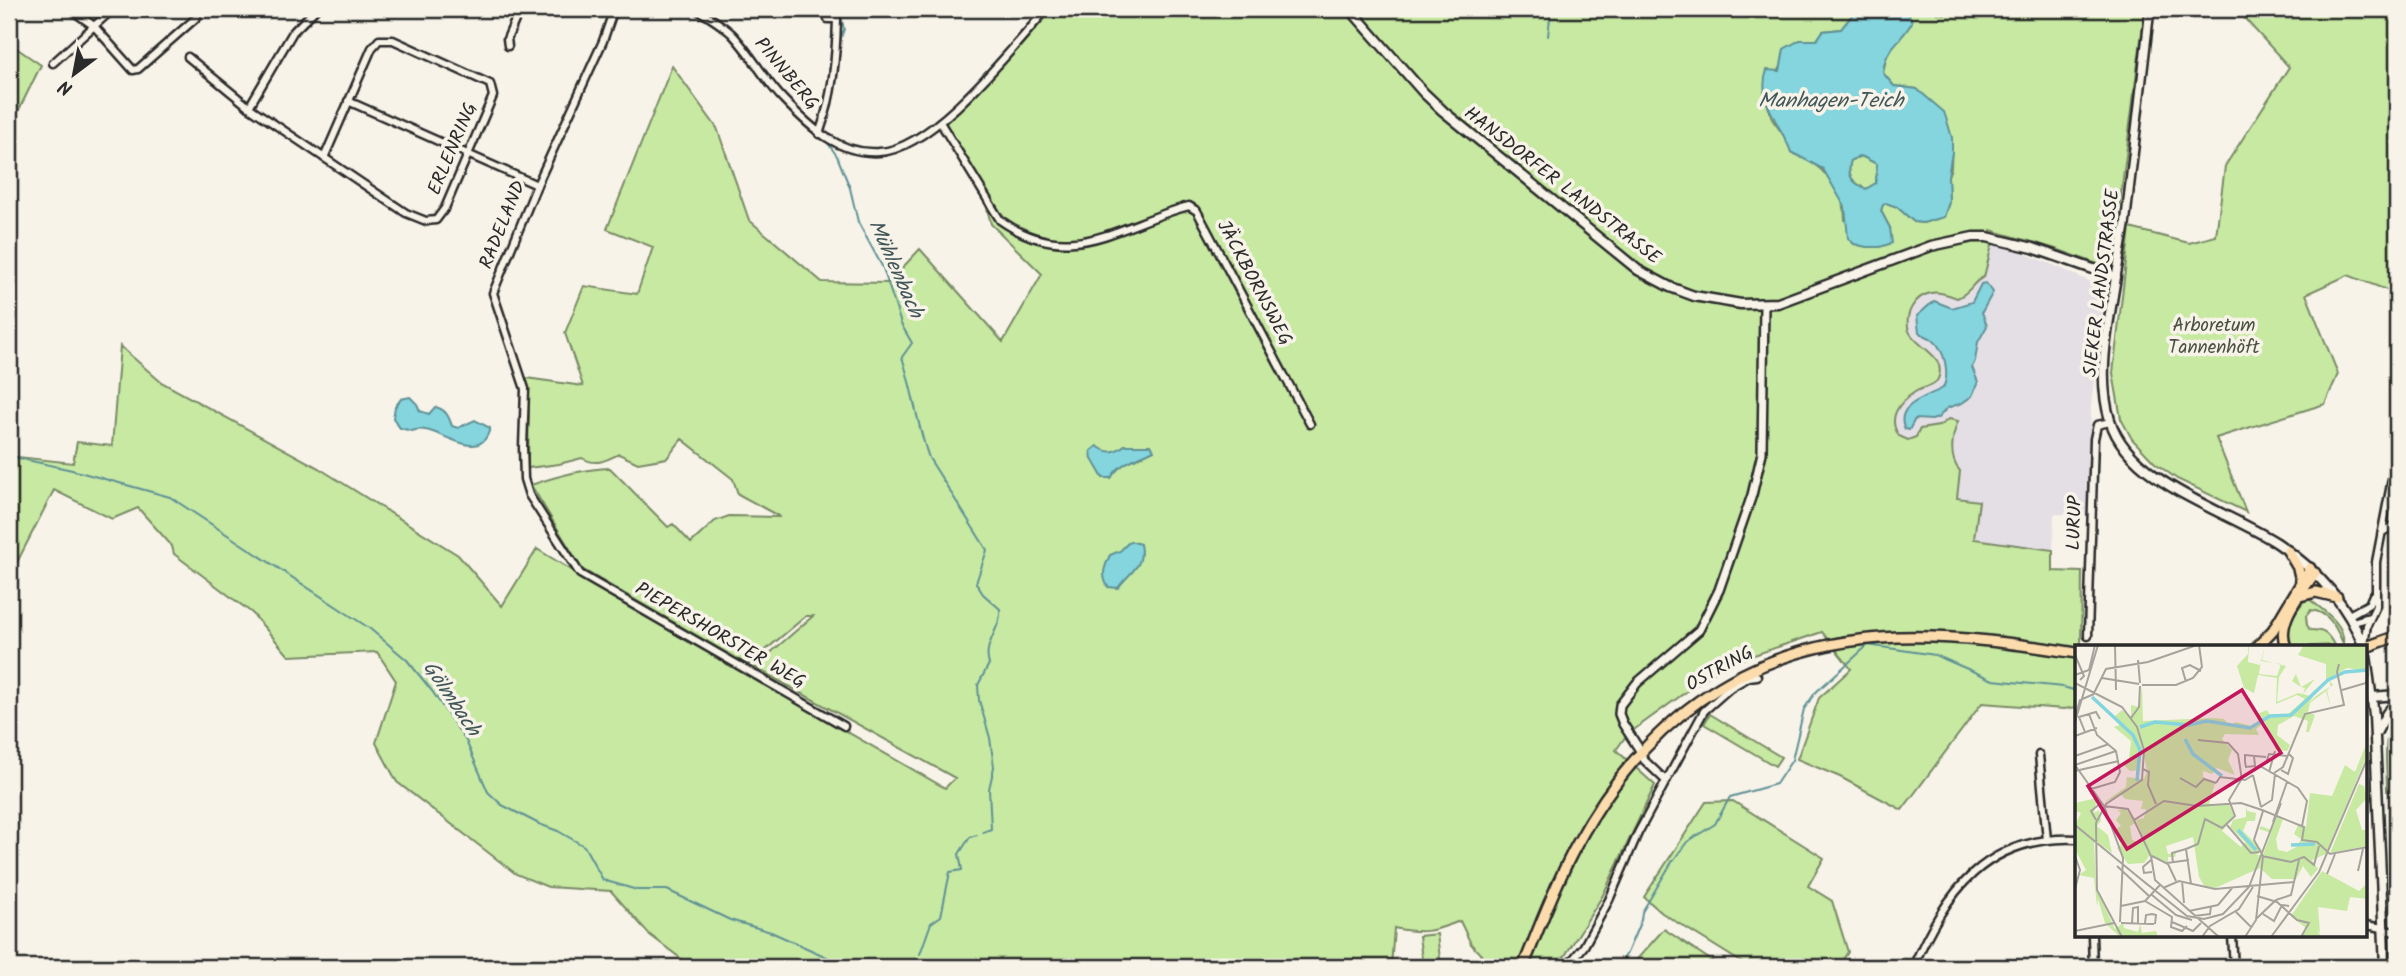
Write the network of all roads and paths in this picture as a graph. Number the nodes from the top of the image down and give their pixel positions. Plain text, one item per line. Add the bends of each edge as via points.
1 (70, 9) edge
2 (113, 9) edge
3 (316, 9) edge
4 (520, 9) edge
5 (614, 9) edge
6 (696, 9) edge
7 (1047, 9) edge
8 (1350, 9) edge
9 (2150, 9) edge
10 (197, 17) dead end
11 (828, 19) dead end
12 (94, 26) junction
13 (508, 46) dead end
14 (188, 57) dead end
15 (53, 63) dead end
16 (348, 101) junction
17 (249, 107) junction
18 (940, 122) junction
19 (819, 134) junction
20 (469, 153) junction
21 (324, 158) junction
22 (537, 185) junction
23 (2116, 277) junction
24 (1764, 304) junction
25 (2110, 422) junction
26 (1310, 424) dead end
27 (2397, 453) edge
28 (2397, 524) edge
29 (2382, 532) junction
30 (2288, 551) junction
31 (2312, 570) junction
32 (580, 574) joint
33 (2301, 581) junction
34 (2374, 590) junction
35 (2299, 597) junction
36 (2337, 597) junction
37 (2370, 617) junction
38 (2351, 618) junction
39 (2088, 636) dead end
40 (2397, 636) edge
41 (2259, 645) edge
42 (2285, 645) edge
43 (2363, 645) edge
44 (2364, 645) edge
45 (2368, 646) edge
46 (2075, 653) edge
47 (2368, 670) edge
48 (1756, 676) dead end
49 (2397, 695) edge
50 (2372, 697) junction
51 (2397, 702) edge
52 (844, 726) dead end
53 (2375, 736) junction
54 (1641, 752) junction
55 (2039, 755) dead end
56 (1665, 780) junction
57 (2075, 839) edge
58 (2048, 840) junction
59 (2368, 925) edge
60 (2383, 929) junction
61 (2397, 932) edge
62 (2092, 937) edge
63 (2232, 937) edge
64 (1523, 967) edge
65 (1567, 967) edge
66 (1913, 967) edge
67 (2093, 967) edge
68 (2234, 967) edge
69 (2385, 967) edge

1 - 12 street
2 - 12 street
3 - 17 street via 293,32
4 - 13 street
5 - 22 street, RADELAND
6 - 19 street, PINNBERG via 733,35 774,89
7 - 18 street
8 - 24 main road, HANSDORFER LANDSTRASSE via 1443,111 1638,270 1694,296
9 - 23 street, SIEKER LANDSTRASSE
10 - 12 street via 133,70
11 - 19 street, PINNBERG via 837,19 836,56
12 - 15 street
14 - 17 street
16 - 20 street
16 - 20 street, ERLENRING via 375,43 393,40 490,84 493,96
16 - 21 street, ERLENRING
17 - 21 street
18 - 19 street, PINNBERG via 910,142 879,153 850,149
18 - 26 street, JÄCKBORNSWEG via 1000,220 1047,241 1085,241 1170,211 1189,206 1197,211
20 - 21 street, ERLENRING via 441,215 430,222 406,213
20 - 22 street
22 - 32 street, RADELAND via 493,293 525,389 524,479 529,495
23 - 24 main road, HANSDORFER LANDSTRASSE via 2000,239 1973,237
23 - 25 main road, SIEKER LANDSTRASSE via 2105,370
24 - 54 street via 1762,453 1752,495 1719,590 1699,630 1637,683 1620,705 1623,723
25 - 30 main road, SIEKER LANDSTRASSE via 2127,450 2151,472
25 - 39 street, LURUP via 2097,425 2094,439
27 - 29 street
28 - 29 street
29 - 34 street
30 - 31 main road, SIEKER LANDSTRASSE
30 - 33 main road
31 - 33 main road
31 - 35 main road
31 - 36 main road, SIEKER LANDSTRASSE
32 - 52 street, PIEPERSHORSTER WEG
33 - 41 main road via 2273,630
34 - 37 street via 2376,606
34 - 38 street via 2371,602
35 - 36 main road via 2316,592
35 - 42 main road via 2283,626
36 - 38 main road, SIEKER LANDSTRASSE
37 - 38 street
37 - 44 street
38 - 43 main road, SIEKER LANDSTRASSE
40 - 45 main road
46 - 54 main road, OSTRING via 1924,637 1865,639 1812,649 1771,661 1710,692
47 - 50 main road
48 - 56 street via 1730,688 1704,711
49 - 50 main road
50 - 53 main road
51 - 53 main road
53 - 60 main road
54 - 56 street
54 - 64 main road, OSTRING via 1608,793 1576,845
55 - 58 street
56 - 65 street via 1609,900
57 - 58 street
58 - 66 street via 2002,854 1968,878 1934,922
59 - 60 street
60 - 61 street
60 - 69 main road
62 - 67 street
63 - 68 street

